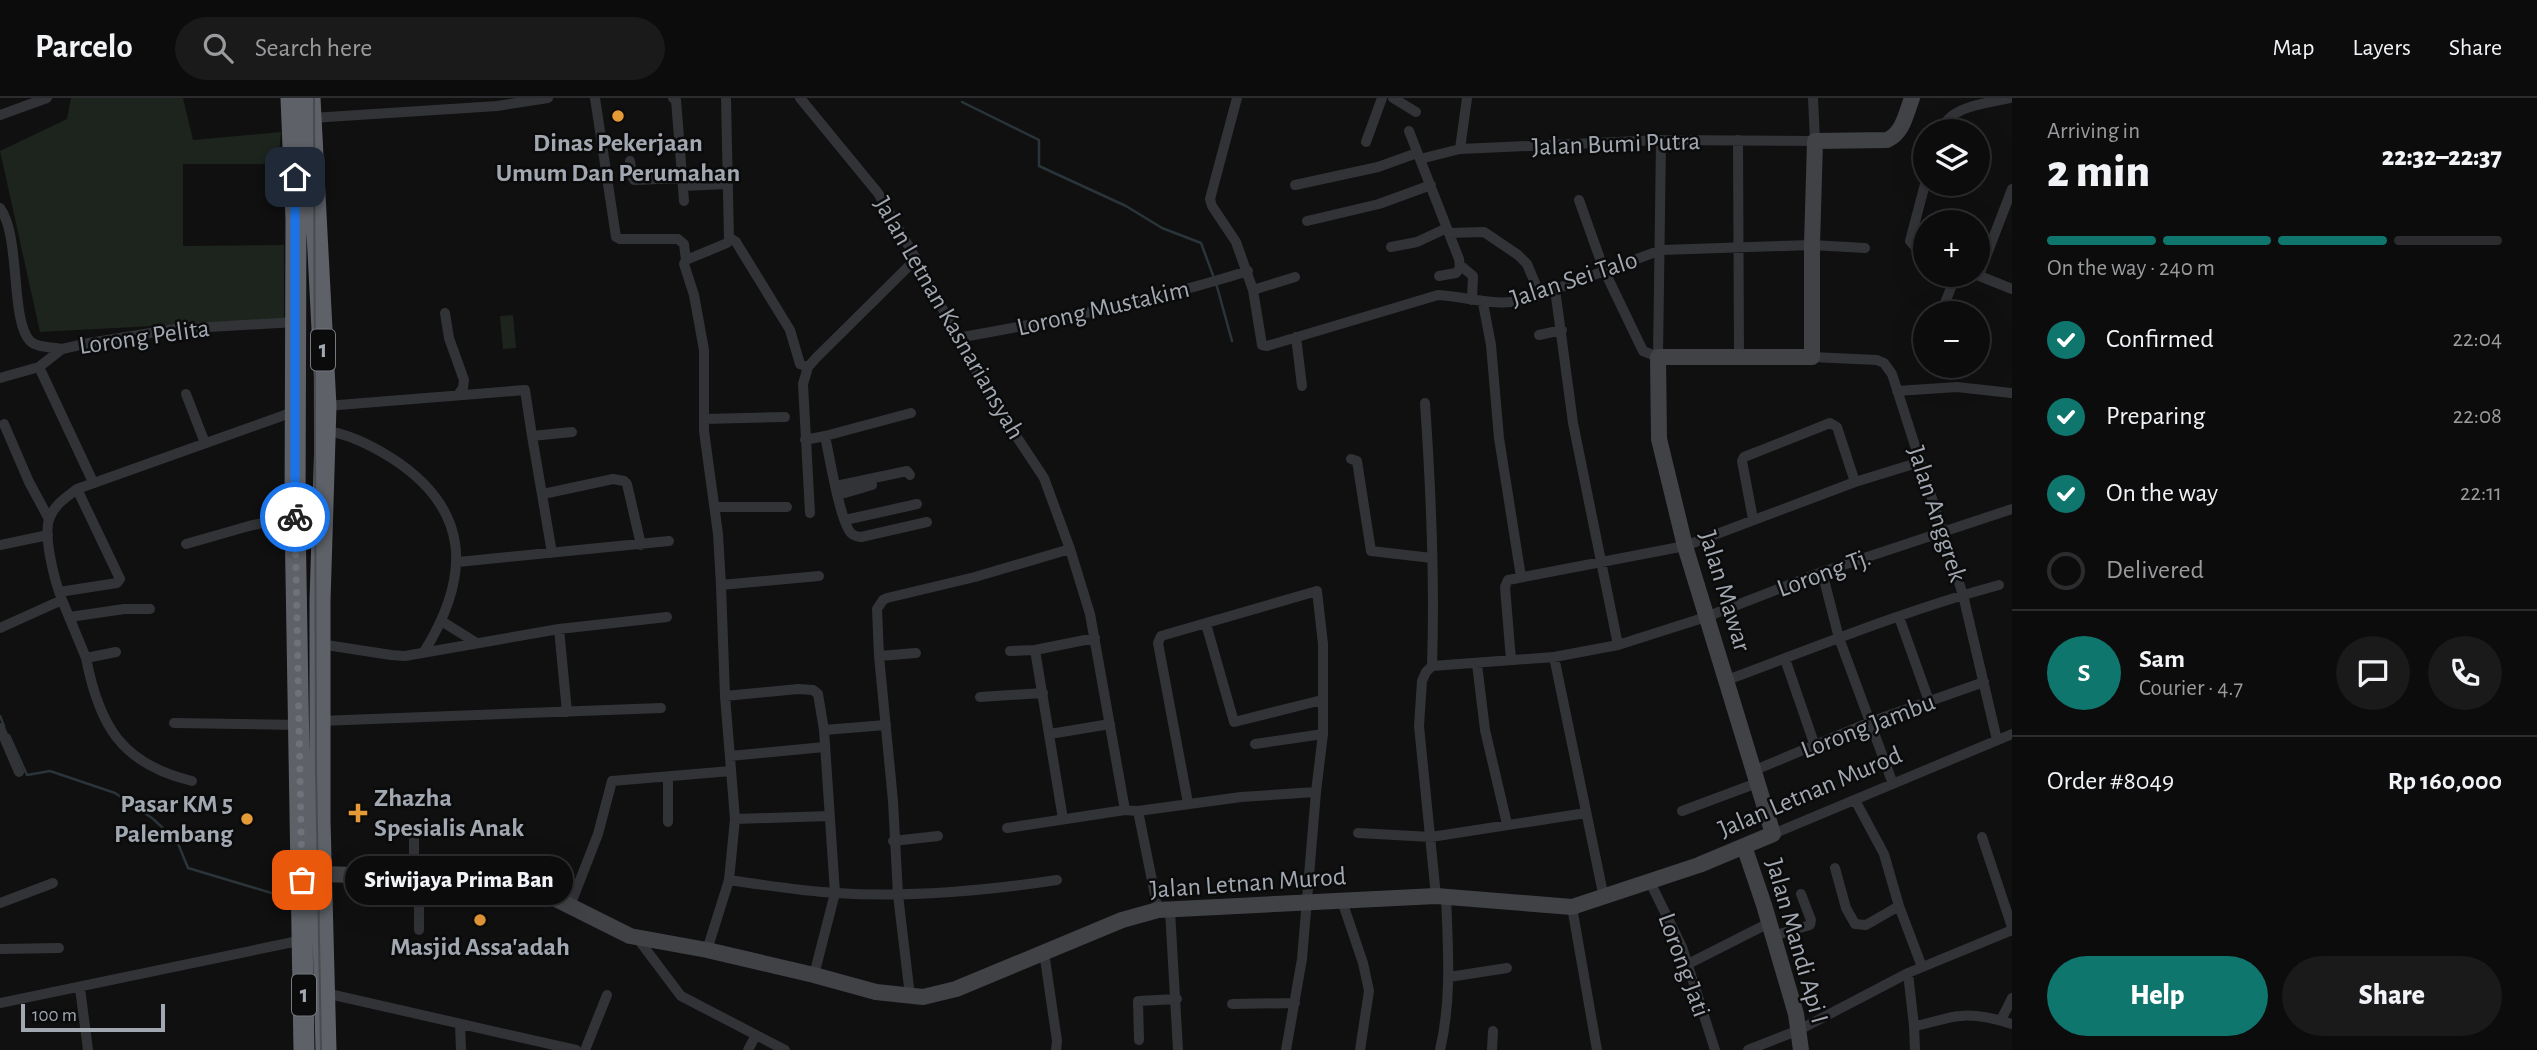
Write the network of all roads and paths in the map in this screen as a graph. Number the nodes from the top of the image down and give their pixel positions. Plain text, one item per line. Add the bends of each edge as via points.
1 (47, 98) edge
2 (291, 98) edge
3 (548, 98) edge
4 (595, 98) edge
5 (673, 98) edge
6 (726, 98) edge
7 (800, 98) edge
8 (1237, 98) edge
9 (1382, 98) edge
10 (1393, 98) edge
11 (1467, 98) edge
12 (1813, 98) edge
13 (1912, 98) edge
14 (2010, 98) edge
15 (497, 102) edge
16 (426, 103) edge
17 (311, 108) edge
18 (1416, 111) dead end
19 (0, 115) edge
20 (1947, 119) edge
21 (1409, 131) dead end
22 (1661, 140) junction
23 (1738, 140) junction
24 (1815, 141) junction
25 (1366, 142) dead end
26 (1460, 149) junction
27 (1418, 156) junction
28 (630, 161) dead end
29 (684, 182) junction
30 (727, 184) junction
31 (1295, 185) dead end
32 (1431, 185) junction
33 (2012, 189) edge
34 (1579, 200) dead end
35 (684, 201) dead end
36 (0, 208) edge
37 (1307, 221) dead end
38 (1448, 231) junction
39 (730, 238) junction
40 (1812, 245) junction
41 (1990, 245) edge
42 (1391, 247) dead end
43 (1865, 248) dead end
44 (1738, 249) junction
45 (1661, 250) junction
46 (916, 259) junction
47 (686, 260) junction
48 (1460, 265) junction
49 (1604, 270) junction
50 (1248, 271) junction
51 (1440, 275) dead end
52 (1295, 277) dead end
53 (1990, 280) edge
54 (1555, 289) junction
55 (2012, 289) edge
56 (1253, 290) junction
57 (1540, 295) junction
58 (1478, 302) junction
59 (444, 313) dead end
60 (296, 322) junction
61 (1562, 330) junction
62 (1539, 335) dead end
63 (1296, 337) junction
64 (957, 338) junction
65 (62, 349) junction
66 (1739, 356) junction
67 (1658, 357) junction
68 (1812, 357) junction
69 (39, 367) junction
70 (808, 367) junction
71 (0, 378) edge
72 (1301, 386) dead end
73 (1897, 391) junction
74 (2011, 391) edge
75 (186, 394) dead end
76 (458, 395) junction
77 (1425, 403) dead end
78 (326, 406) junction
79 (296, 411) junction
80 (911, 413) dead end
81 (785, 417) dead end
82 (704, 419) junction
83 (4, 424) dead end
84 (325, 431) junction
85 (572, 432) dead end
86 (532, 436) junction
87 (825, 436) junction
88 (805, 440) junction
89 (205, 443) junction
90 (1354, 460) dead end
91 (1920, 463) junction
92 (93, 482) junction
93 (1854, 482) junction
94 (78, 489) junction
95 (837, 490) junction
96 (542, 494) junction
97 (917, 504) dead end
98 (715, 507) junction
99 (787, 507) dead end
100 (2012, 509) edge
101 (810, 513) dead end
102 (295, 516) junction
103 (48, 519) junction
104 (1753, 519) junction
105 (845, 520) junction
106 (927, 522) dead end
107 (1942, 532) junction
108 (48, 535) junction
109 (669, 541) dead end
110 (186, 544) dead end
111 (0, 545) edge
112 (641, 545) junction
113 (1685, 546) junction
114 (1071, 552) junction
115 (552, 553) junction
116 (1432, 558) junction
117 (458, 562) junction
118 (1600, 563) junction
119 (1822, 572) junction
120 (819, 576) dead end
121 (1521, 577) junction
122 (721, 585) junction
123 (1999, 586) dead end
124 (1963, 595) junction
125 (60, 596) junction
126 (297, 601) junction
127 (320, 601) junction
128 (150, 608) dead end
129 (70, 617) junction
130 (667, 617) dead end
131 (1706, 617) junction
132 (1899, 617) junction
133 (443, 622) junction
134 (1206, 624) junction
135 (0, 628) edge
136 (559, 629) junction
137 (1095, 638) junction
138 (1839, 638) junction
139 (475, 642) junction
140 (320, 643) junction
141 (1618, 645) junction
142 (1035, 650) junction
143 (116, 652) dead end
144 (424, 652) junction
145 (1010, 652) dead end
146 (916, 653) dead end
147 (879, 656) junction
148 (1554, 657) junction
149 (86, 658) junction
150 (1785, 659) junction
151 (1511, 660) junction
152 (1477, 664) junction
153 (1432, 666) junction
154 (1727, 680) junction
155 (1984, 682) junction
156 (1043, 693) junction
157 (725, 696) junction
158 (980, 697) dead end
159 (1322, 701) junction
160 (1929, 701) junction
161 (661, 708) dead end
162 (567, 712) junction
163 (1870, 722) junction
164 (174, 723) dead end
165 (310, 723) junction
166 (1110, 724) junction
167 (886, 725) junction
168 (0, 729) edge
169 (824, 730) junction
170 (1050, 734) junction
171 (1323, 734) junction
172 (2012, 734) edge
173 (1997, 740) junction
174 (1255, 744) dead end
175 (1815, 746) junction
176 (824, 747) junction
177 (730, 756) junction
178 (731, 771) junction
179 (19, 772) dead end
180 (668, 777) junction
181 (1755, 777) junction
182 (192, 781) dead end
183 (1892, 784) junction
184 (1316, 792) junction
185 (1855, 800) junction
186 (1188, 803) junction
187 (1125, 810) junction
188 (1138, 811) junction
189 (1682, 811) dead end
190 (1586, 813) junction
191 (829, 816) junction
192 (735, 819) junction
193 (1063, 819) junction
194 (668, 822) dead end
195 (1507, 824) junction
196 (1007, 828) dead end
197 (1358, 833) dead end
198 (1773, 834) junction
199 (414, 836) dead end
200 (938, 836) dead end
201 (1431, 837) junction
202 (1982, 837) dead end
203 (893, 841) junction
204 (1744, 846) junction
205 (1835, 868) dead end
206 (321, 874) junction
207 (417, 876) junction
208 (729, 880) junction
209 (1057, 880) dead end
210 (1650, 882) junction
211 (53, 883) dead end
212 (835, 893) junction
213 (1801, 894) dead end
214 (898, 895) junction
215 (1441, 896) junction
216 (1604, 898) junction
217 (1342, 901) junction
218 (1307, 902) junction
219 (0, 903) edge
220 (570, 906) junction
221 (1899, 906) junction
222 (1572, 907) junction
223 (1164, 910) junction
224 (2012, 928) edge
225 (1771, 929) junction
226 (419, 930) dead end
227 (638, 939) junction
228 (303, 940) junction
229 (59, 948) dead end
230 (0, 949) edge
231 (707, 950) junction
232 (1044, 952) junction
233 (1688, 964) junction
234 (1922, 967) junction
235 (1507, 968) dead end
236 (1908, 972) junction
237 (814, 975) junction
238 (1449, 977) junction
239 (80, 988) junction
240 (325, 993) junction
241 (607, 995) dead end
242 (910, 996) junction
243 (2012, 998) edge
244 (1177, 999) junction
245 (0, 1003) edge
246 (1294, 1003) junction
247 (1232, 1004) dead end
248 (2006, 1022) edge
249 (460, 1024) junction
250 (1914, 1026) junction
251 (1800, 1030) junction
252 (1493, 1031) dead end
253 (756, 1035) junction
254 (1139, 1040) dead end
255 (538, 1045) edge
256 (88, 1050) edge
257 (304, 1050) edge
258 (326, 1050) edge
259 (461, 1050) edge
260 (576, 1050) edge
261 (585, 1050) edge
262 (748, 1050) edge
263 (785, 1050) edge
264 (1056, 1050) edge
265 (1178, 1050) edge
266 (1286, 1050) edge
267 (1360, 1050) edge
268 (1440, 1050) edge
269 (1492, 1050) edge
270 (1597, 1050) edge
271 (1715, 1050) edge
272 (1748, 1050) edge
273 (1801, 1050) edge
274 (1915, 1050) edge

1 - 19 street
2 - 60 highway, 1
3 - 15 street
4 - 47 street via 616,237 678,240 684,244
5 - 29 street
6 - 30 street
7 - 46 street, Jalan Letnan Kasnariansyah via 878,193
8 - 50 street, Jalan Sei Talo via 1210,199
9 - 25 street
10 - 18 street
11 - 26 street
12 - 24 street
13 - 24 street via 1900,129 1887,140
14 - 20 street via 1960,110
15 - 16 street
16 - 17 street
17 - 78 highway, 1
21 - 27 street
22 - 23 street, Jalan Bumi Putra
22 - 26 street, Jalan Bumi Putra
22 - 45 street
23 - 24 street, Jalan Bumi Putra
23 - 44 street
24 - 40 street
26 - 27 street, Jalan Bumi Putra
27 - 31 street, Jalan Bumi Putra
27 - 32 street
28 - 29 street via 635,180
29 - 30 street
29 - 35 street
30 - 39 street
32 - 37 street via 1379,204
32 - 38 street
33 - 41 street
34 - 49 street
36 - 65 street via 8,227 18,300 29,340
38 - 42 street
38 - 48 street
38 - 57 street via 1484,232 1518,254
39 - 47 street
39 - 70 street via 788,326 800,363
40 - 43 street, Jalan Sei Talo
40 - 44 street, Jalan Sei Talo
40 - 68 street
44 - 45 street, Jalan Sei Talo
44 - 66 street
45 - 49 street, Jalan Sei Talo
45 - 67 street
46 - 64 street, Jalan Letnan Kasnariansyah
46 - 70 street
47 - 82 street via 705,350
48 - 51 street via 1456,273
48 - 58 street via 1473,275
49 - 54 street, Jalan Sei Talo
49 - 67 street via 1643,351
50 - 56 street, Jalan Sei Talo
50 - 64 street, Lorong Mustakim via 1065,319
52 - 56 street
53 - 55 street
54 - 57 street, Jalan Sei Talo
54 - 61 street
56 - 63 street, Jalan Sei Talo via 1262,345
57 - 58 street, Jalan Sei Talo via 1507,304
58 - 63 street, Jalan Sei Talo via 1438,295
58 - 121 street via 1491,345 1499,438
59 - 76 street via 464,380
60 - 65 street, Lorong Pelita via 176,329
60 - 79 highway, 1
61 - 62 street
61 - 118 street via 1573,423
63 - 72 street
64 - 114 street, Jalan Letnan Kasnariansyah via 1044,478
65 - 69 street, Lorong Pelita
66 - 67 street
66 - 68 street
67 - 113 street, Jalan Mawar via 1659,439
68 - 73 street, Jalan Anggrek via 1877,360 1888,368
69 - 71 street, Lorong Pelita
69 - 92 street
70 - 88 street via 803,384
73 - 74 street via 1956,387
73 - 91 street, Jalan Anggrek
75 - 89 street
76 - 78 street
76 - 86 street via 526,390
77 - 116 street
78 - 84 highway, 1
79 - 89 street
79 - 102 highway, 1
80 - 87 street
81 - 82 street
82 - 98 street
83 - 103 street
84 - 117 street via 380,451 423,482 451,527
84 - 127 highway, 1
85 - 86 street
86 - 96 street
87 - 88 street
87 - 95 street
88 - 101 street
89 - 92 street
90 - 116 street via 1369,549
91 - 93 street
91 - 107 street, Jalan Anggrek
92 - 94 street
93 - 104 street
93 - 104 street via 1837,427 1830,423 1744,457
94 - 103 street via 59,503
94 - 125 street via 120,579
95 - 95 street via 910,473 909,476
95 - 105 street
96 - 112 street via 614,479 624,481
96 - 115 street
97 - 105 street
98 - 99 street
98 - 122 street
100 - 107 street, Lorong Tj.
102 - 110 street
102 - 126 highway, 1
103 - 108 street
104 - 113 street
105 - 106 street via 850,533 858,537
107 - 119 street, Lorong Tj.
107 - 124 street, Jalan Anggrek
108 - 111 street
108 - 125 street
109 - 112 street
112 - 115 street
113 - 118 street
113 - 131 street, Jalan Mawar
114 - 137 street, Jalan Letnan Kasnariansyah
114 - 147 street via 883,600 877,609
115 - 117 street
116 - 153 street
117 - 133 street
118 - 121 street
118 - 141 street
119 - 131 street, Lorong Tj.
119 - 138 street
120 - 122 street
121 - 151 street via 1506,584
122 - 157 street
123 - 124 street
124 - 132 street
124 - 155 street, Jalan Anggrek
125 - 129 street
125 - 135 street
126 - 127 highway
126 - 165 highway, 1
127 - 140 highway, 1
128 - 129 street
129 - 149 street
130 - 136 street
131 - 141 street, Lorong Tj.
131 - 154 street, Jalan Mawar
132 - 138 street
132 - 160 street
133 - 139 street
133 - 144 street
134 - 159 street via 1234,722
134 - 159 street via 1317,591 1323,644
134 - 186 street via 1167,633 1158,643
136 - 139 street
136 - 162 street
137 - 142 street
137 - 166 street, Jalan Letnan Kasnariansyah
138 - 150 street
138 - 163 street
139 - 144 street
140 - 144 street via 397,656
140 - 165 highway, 1
141 - 148 street, Lorong Tj.
142 - 145 street
142 - 156 street
143 - 149 street
146 - 147 street
147 - 167 street
148 - 151 street, Lorong Tj.
148 - 190 street
149 - 182 street via 100,711 120,742 152,767
150 - 154 street
150 - 175 street
151 - 152 street, Lorong Tj.
152 - 153 street, Lorong Tj.
152 - 195 street via 1485,730
153 - 201 street via 1419,699
154 - 181 street, Jalan Mawar
155 - 160 street, Lorong Jambu
155 - 173 street, Jalan Anggrek
156 - 158 street
156 - 170 street
157 - 169 street via 813,690 818,694
157 - 177 street
159 - 171 street
160 - 163 street, Lorong Jambu
161 - 162 street
162 - 165 street
163 - 175 street, Lorong Jambu
163 - 183 street
164 - 165 street
165 - 206 highway, 1
165 - 228 highway, 1
166 - 170 street
166 - 187 street, Jalan Letnan Kasnariansyah
167 - 169 street
167 - 203 street
168 - 179 street
169 - 176 street
170 - 193 street
171 - 174 street
171 - 184 street
172 - 173 street, Jalan Letnan Murod
173 - 183 street, Jalan Letnan Murod
175 - 181 street, Lorong Jambu
176 - 177 street
176 - 191 street
177 - 178 street
178 - 180 street
178 - 192 street
180 - 194 street
180 - 220 street via 611,782 598,834
181 - 189 street, Lorong Jambu
181 - 198 street, Jalan Mawar
183 - 185 street, Jalan Letnan Murod
184 - 186 street
184 - 218 street
185 - 198 street, Jalan Letnan Murod
185 - 221 street via 1884,853
186 - 188 street
187 - 188 street
187 - 193 street
188 - 223 street
190 - 195 street
190 - 216 street
191 - 192 street
191 - 212 street
192 - 208 street
193 - 196 street
195 - 201 street
197 - 201 street
198 - 204 street, Jalan Letnan Murod
199 - 207 street
200 - 203 street
201 - 215 street
202 - 224 street
203 - 214 street
204 - 210 street, Jalan Letnan Murod
204 - 225 street, Jalan Mandi Api I
205 - 221 street via 1855,925 1866,925
206 - 207 street, Jalan Letnan Murod
206 - 240 highway, 1
207 - 220 street, Jalan Letnan Murod via 504,882 536,889
207 - 226 street
208 - 212 street
208 - 231 street
209 - 214 street via 980,892
210 - 216 street, Jalan Letnan Murod
210 - 233 street, Lorong Jati
211 - 219 street
212 - 214 street
212 - 237 street
213 - 225 street via 1810,925
214 - 242 street
215 - 217 street, Jalan Letnan Murod
215 - 222 street, Jalan Letnan Murod
215 - 238 street
216 - 222 street, Jalan Letnan Murod
217 - 218 street, Jalan Letnan Murod
217 - 267 street via 1369,991
218 - 223 street, Jalan Letnan Murod
218 - 246 street
220 - 227 street, Jalan Letnan Murod
221 - 234 street
222 - 270 street
223 - 232 street, Jalan Letnan Murod via 1122,919
223 - 244 street
224 - 234 street
225 - 233 street
225 - 251 street, Jalan Mandi Api I
227 - 231 street, Jalan Letnan Murod
227 - 253 street via 681,996
228 - 239 street
228 - 257 highway, 1
229 - 230 street
231 - 237 street, Jalan Letnan Murod
232 - 242 street, Jalan Letnan Murod via 956,989
232 - 264 street
233 - 271 street, Lorong Jati
234 - 236 street
235 - 238 street
236 - 250 street
236 - 251 street
237 - 242 street, Jalan Letnan Murod
238 - 268 street
239 - 245 street
239 - 256 street
240 - 249 street
240 - 258 highway, 1
241 - 261 street
243 - 248 street
244 - 254 street via 1138,1001
244 - 265 street
246 - 247 street
246 - 266 street
248 - 250 street via 1958,1016
249 - 255 street
249 - 259 street
250 - 274 street
251 - 272 street
251 - 273 street, Jalan Mandi Api I
252 - 269 street
253 - 262 street
253 - 263 street
255 - 260 street

